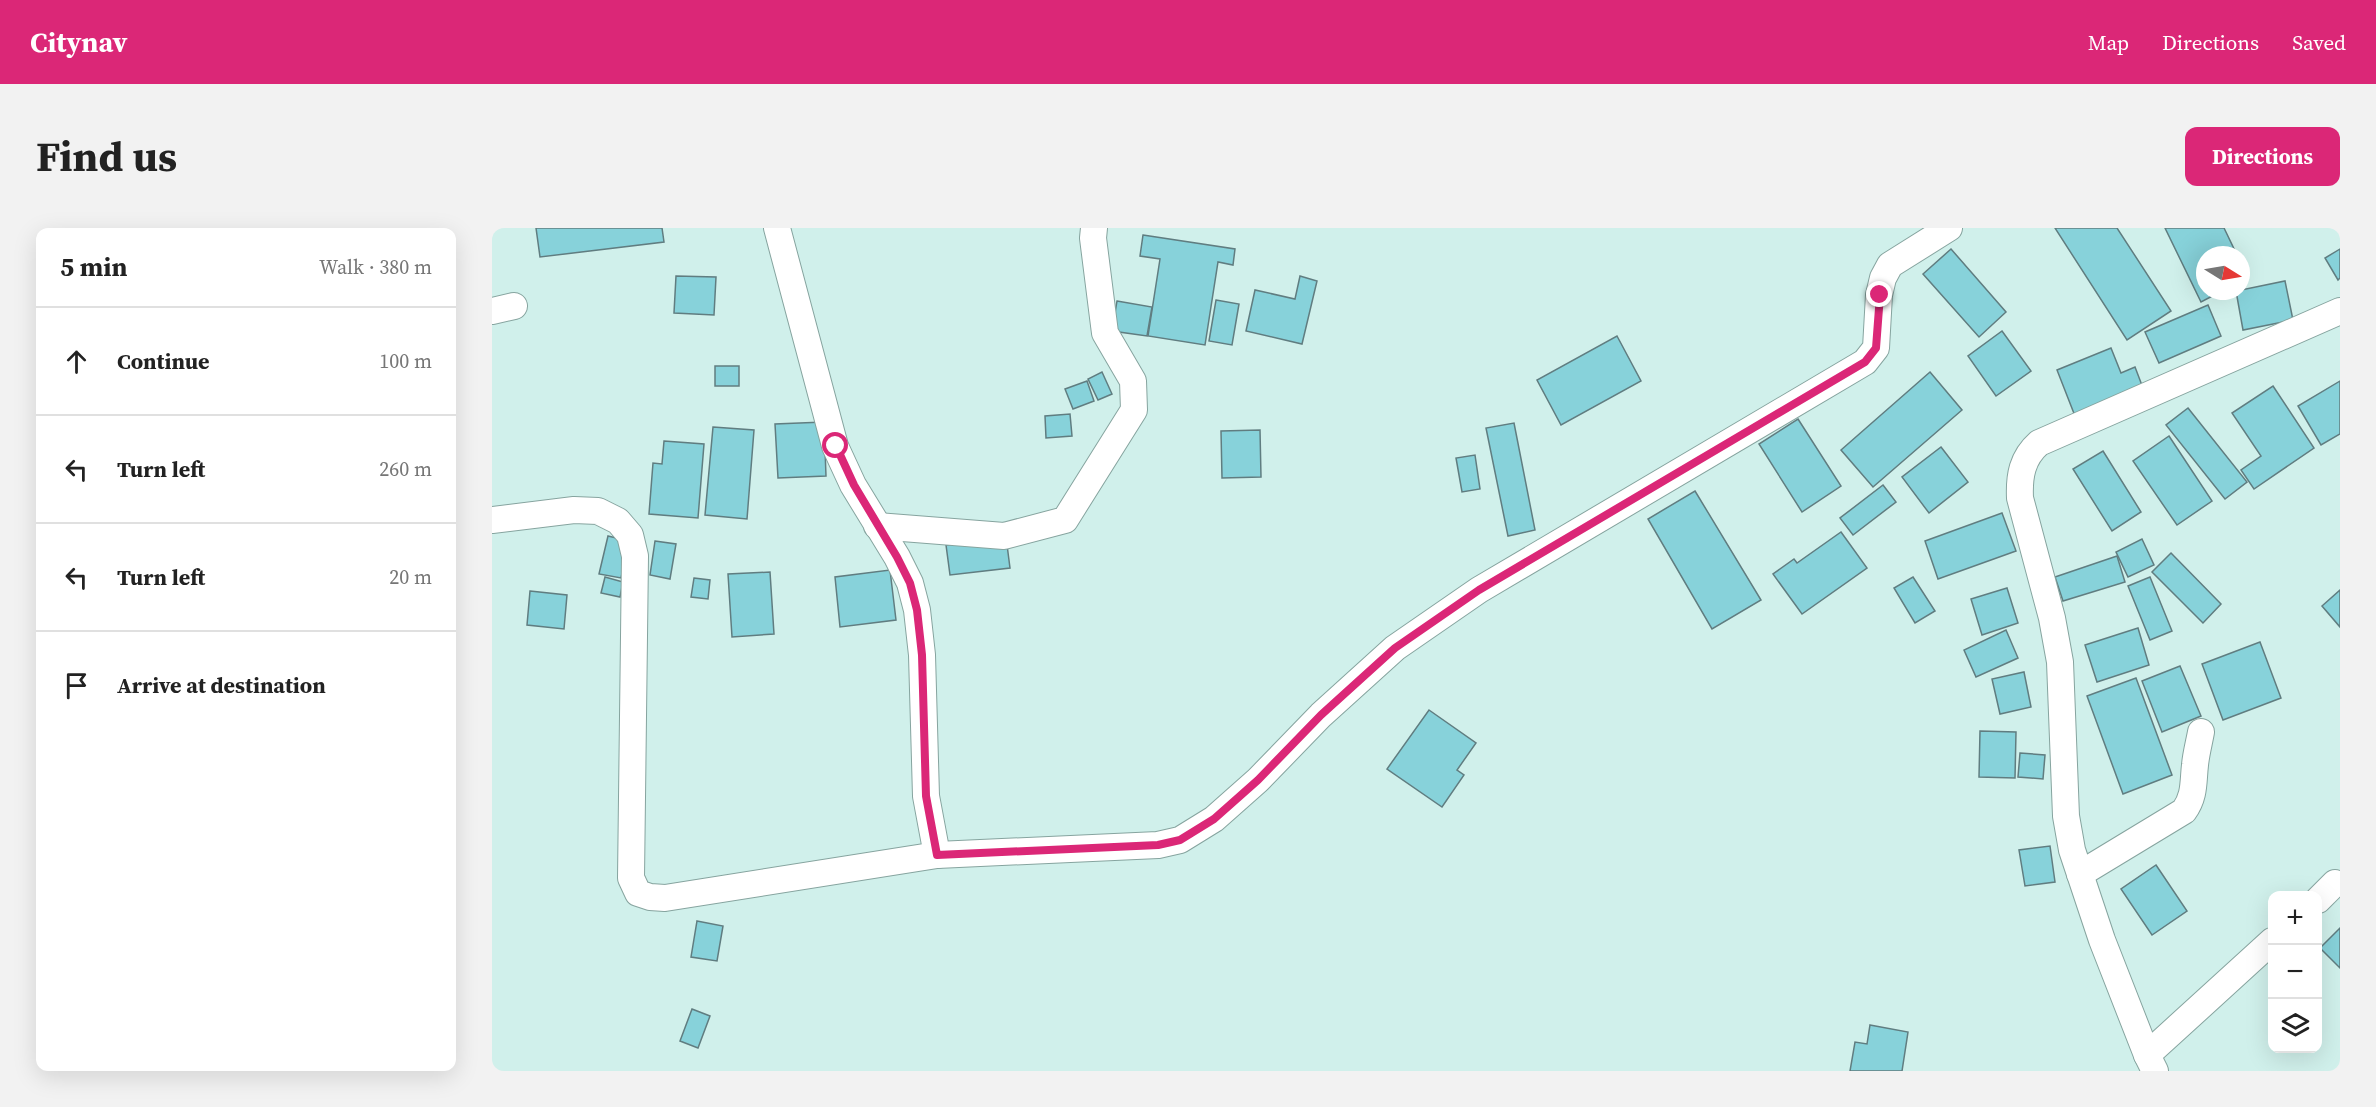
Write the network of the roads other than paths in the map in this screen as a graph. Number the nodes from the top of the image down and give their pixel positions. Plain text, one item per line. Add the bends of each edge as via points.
1 (777, 228) edge
2 (1094, 228) edge
3 (1949, 228) edge
4 (2340, 311) edge
5 (492, 520) edge
6 (877, 526) junction
7 (2201, 732) dead end
8 (937, 855) junction
9 (2080, 874) junction
10 (2268, 945) edge
11 (2151, 1063) edge

1 - 6 street via 836,446
2 - 6 street via 1105,333 1133,381 1134,410 1065,520 1004,536
3 - 8 street via 1890,265 1880,295 1876,348 1865,362 1479,590 1395,648 1321,715 1258,780 1194,833 1158,845
4 - 9 street via 2039,443 2022,466 2020,498 2060,662 2066,816
5 - 8 street via 574,510 598,511 618,521 630,535 635,556 631,878 638,893 665,898
6 - 8 street via 910,583 917,610 926,796
7 - 9 street via 2193,793 2184,811
9 - 11 street
10 - 11 street

